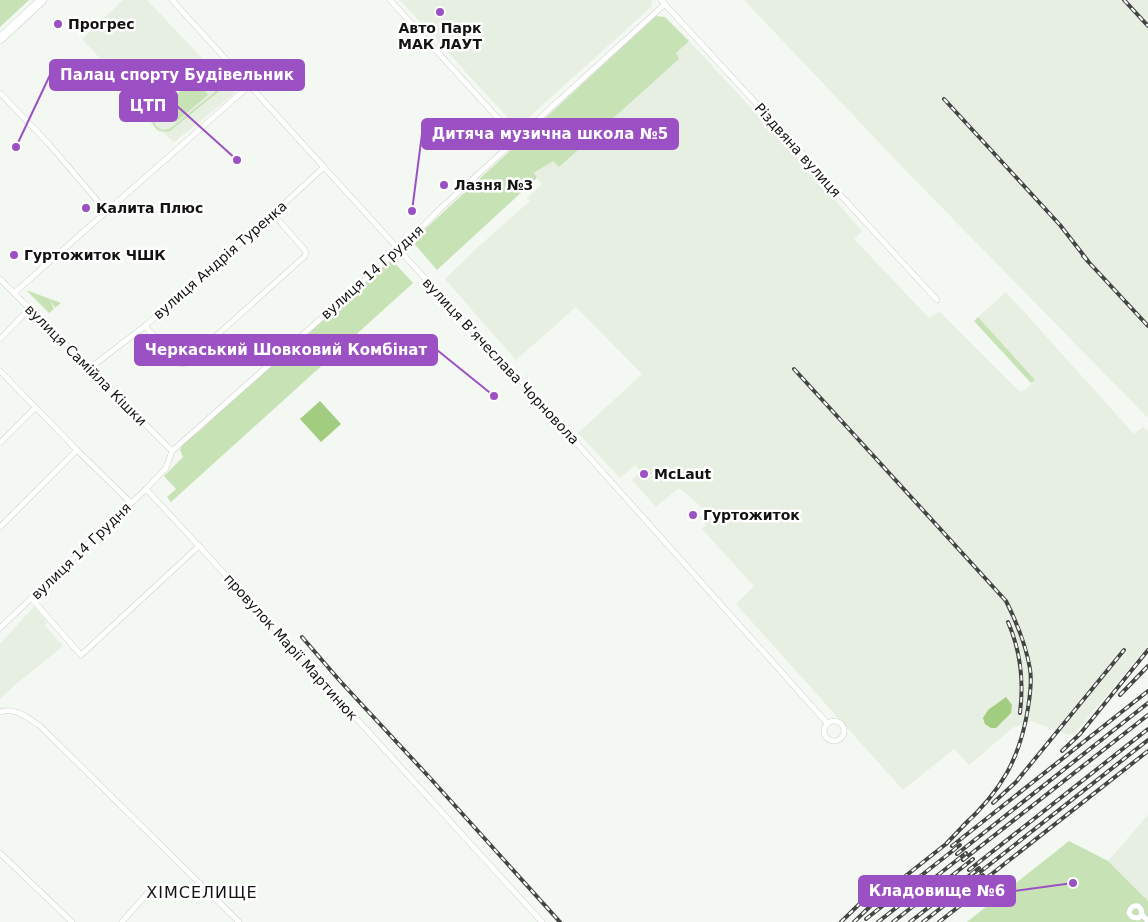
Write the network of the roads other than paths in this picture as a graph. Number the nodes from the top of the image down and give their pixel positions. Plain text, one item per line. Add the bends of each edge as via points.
1 (42, 0) edge
2 (172, 0) edge
3 (390, 0) edge
4 (663, 2) edge
5 (0, 39) edge
6 (250, 85) junction
7 (0, 93) edge
8 (517, 139) junction
9 (324, 167) junction
10 (106, 212) junction
11 (273, 214) junction
12 (399, 249) junction
13 (0, 279) edge
14 (14, 293) junction
15 (936, 300) dead end
16 (30, 308) junction
17 (145, 326) junction
18 (0, 339) edge
19 (90, 368) junction
20 (0, 371) edge
21 (35, 408) junction
22 (0, 443) edge
23 (77, 450) junction
24 (172, 450) junction
25 (146, 489) junction
26 (131, 504) junction
27 (0, 527) edge
28 (199, 546) junction
29 (31, 598) junction
30 (0, 628) edge
31 (0, 712) edge
32 (827, 723) junction
33 (0, 853) edge
34 (152, 888) dead end
35 (1142, 915) dead end
36 (1148, 921) edge
37 (72, 922) edge
38 (122, 922) edge
39 (239, 922) edge
40 (542, 922) edge

1 - 5 main road
2 - 6 street, вулиця Вʼячеслава Чорновола
3 - 8 street
4 - 8 street, вулиця 14 Грудня
4 - 15 street, Різдвяна вулиця
6 - 9 street, вулиця Вʼячеслава Чорновола
6 - 10 street
7 - 10 street via 49,144
8 - 12 street, вулиця 14 Грудня
9 - 11 street, вулиця Андрія Туренка
9 - 12 street, вулиця Вʼячеслава Чорновола
10 - 14 street
11 - 17 street, вулиця Андрія Туренка
11 - 17 street via 304,250 305,256 186,363 177,362
12 - 24 street, вулиця 14 Грудня
12 - 32 street, вулиця Вʼячеслава Чорновола
13 - 14 street, вулиця Самійла Кішки
14 - 16 street, вулиця Самійла Кішки
16 - 18 street
16 - 19 street, вулиця Самійла Кішки
17 - 19 street, вулиця Андрія Туренка
19 - 24 street, вулиця Самійла Кішки
20 - 21 street
21 - 22 street
21 - 23 street
23 - 26 street
23 - 27 street
24 - 25 street, вулиця 14 Грудня via 166,468
25 - 26 street, вулиця 14 Грудня
25 - 28 street, провулок Марії Мартинюк
26 - 29 street, вулиця 14 Грудня
28 - 29 street via 81,654
28 - 40 street, провулок Марії Мартинюк
29 - 30 street, вулиця 14 Грудня
31 - 39 street via 15,710 40,726
32 - 32 street, вулиця Вʼячеслава Чорновола via 825,736 837,742 845,732 843,725 837,721
33 - 37 street
34 - 38 street
35 - 36 street

